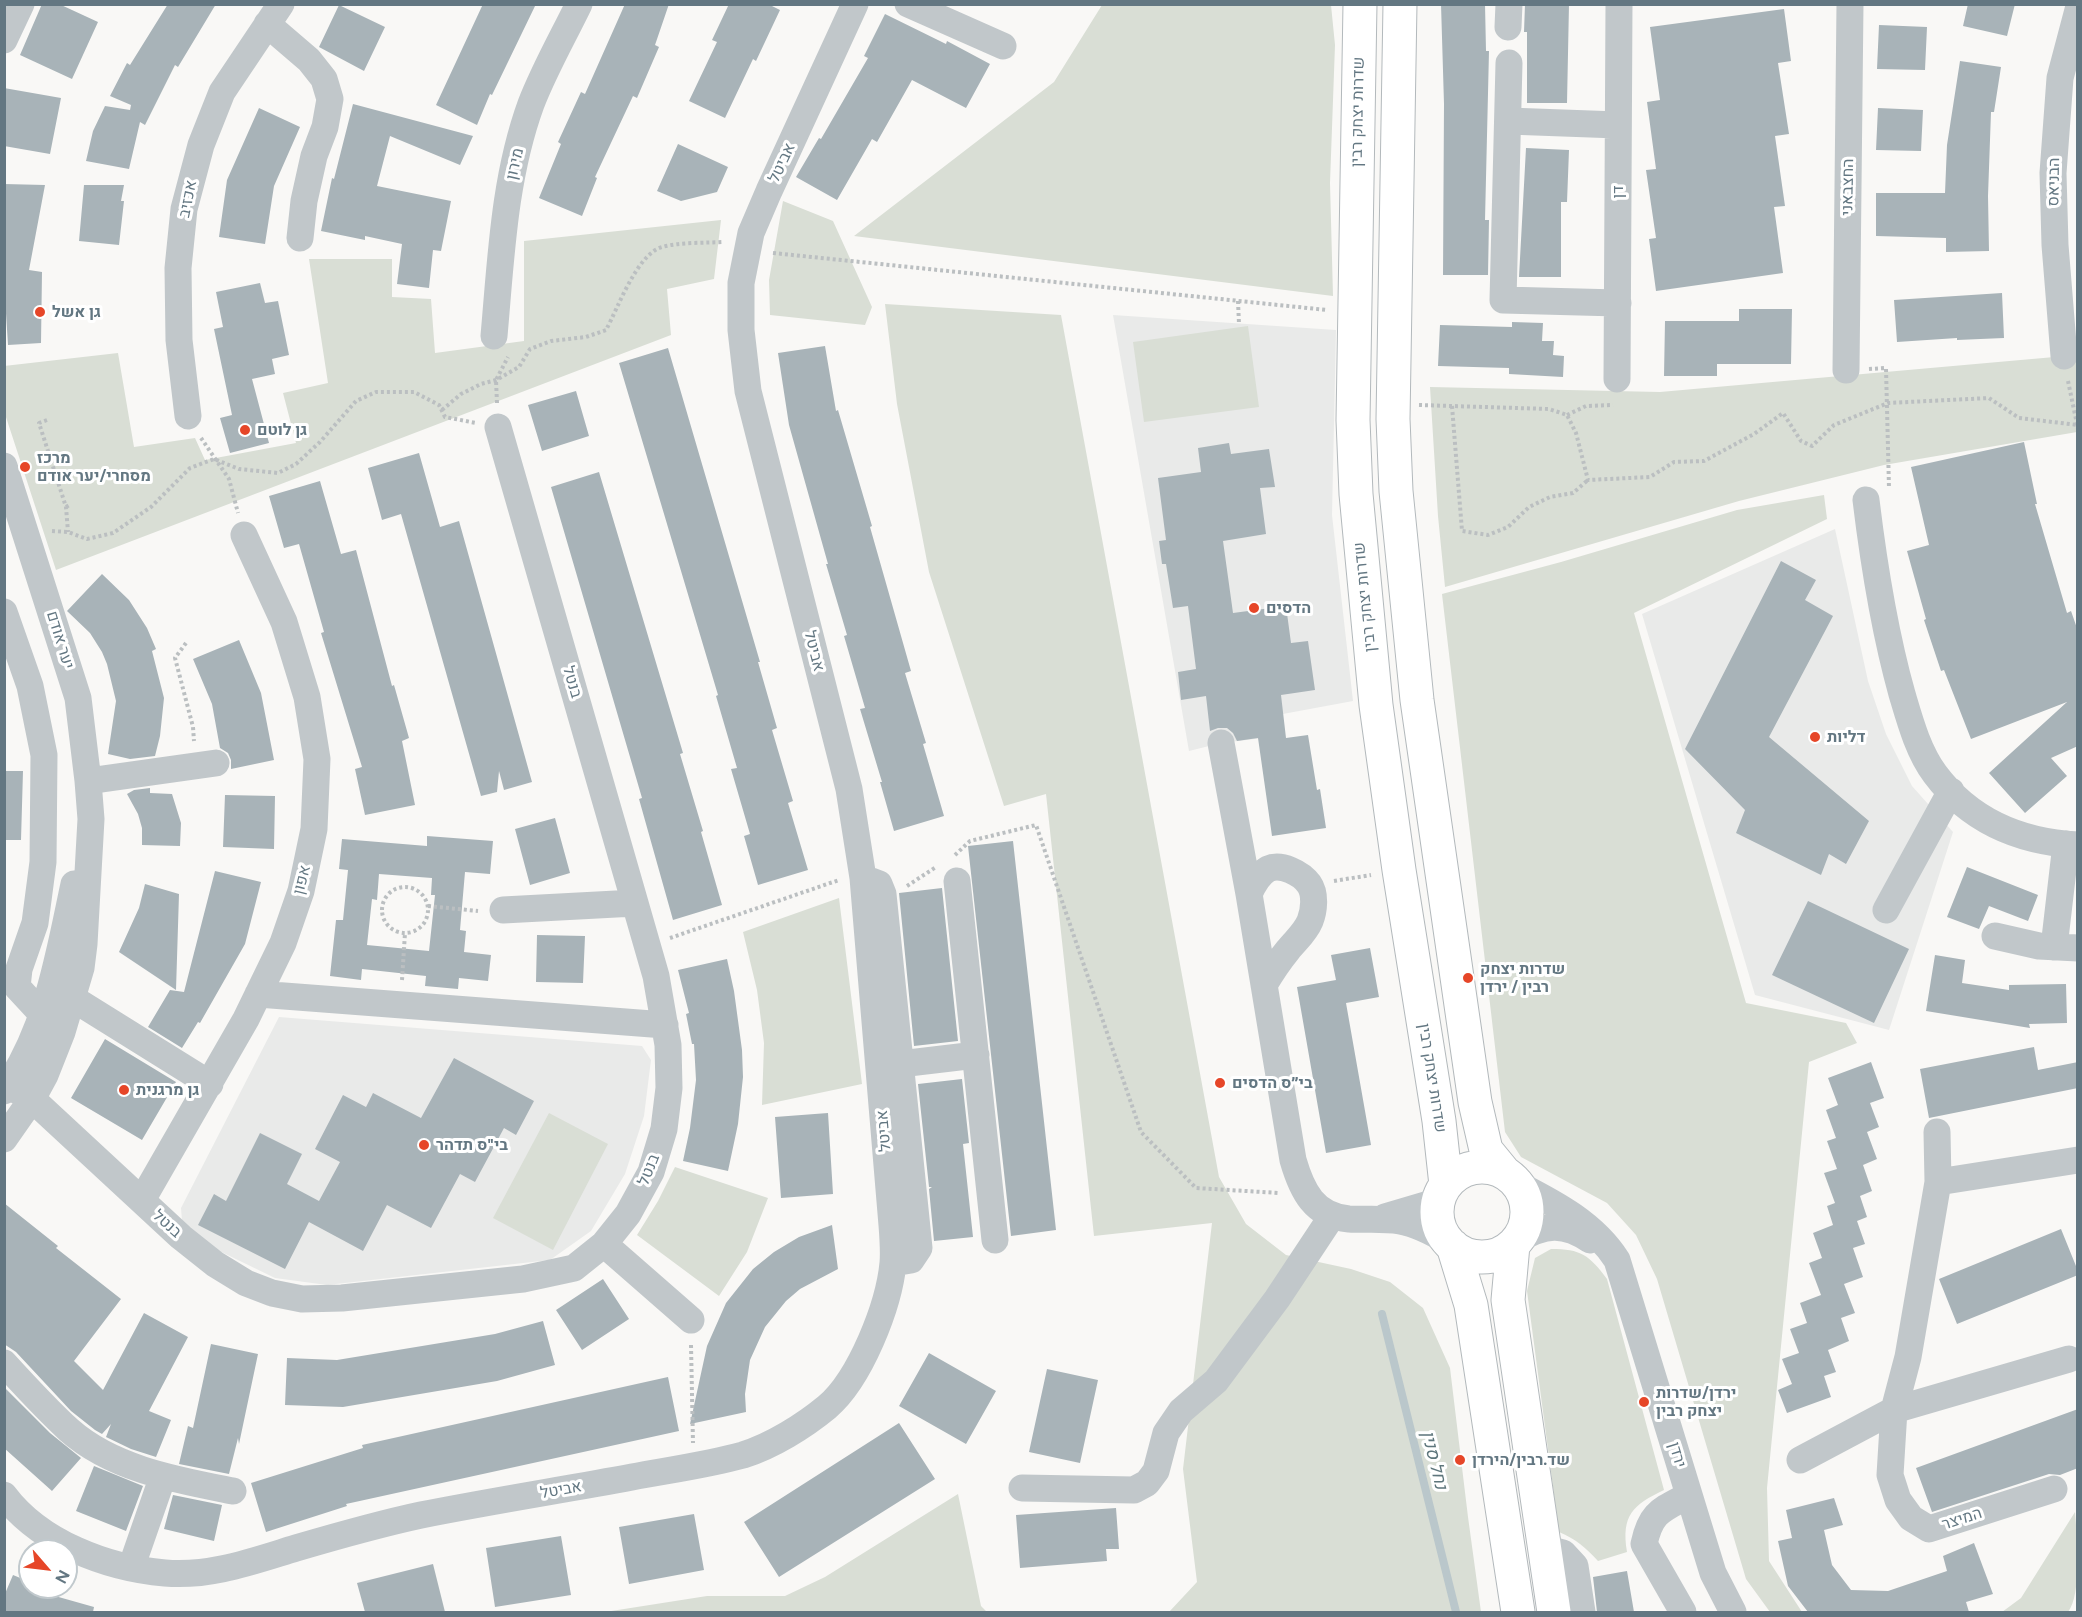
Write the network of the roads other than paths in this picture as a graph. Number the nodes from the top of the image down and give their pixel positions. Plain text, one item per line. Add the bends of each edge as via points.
1 (21, 4) edge
2 (579, 4) edge
3 (855, 4) edge
4 (908, 4) edge
5 (1360, 4) edge
6 (1400, 4) edge
7 (1619, 4) edge
8 (1850, 4) edge
9 (2078, 10) edge
10 (274, 14) edge
11 (4, 40) edge
12 (1003, 46) dead end
13 (1509, 63) dead end
14 (1508, 122) junction
15 (1618, 125) junction
16 (300, 238) dead end
17 (1618, 303) junction
18 (502, 344) road end
19 (2064, 356) road end
20 (1846, 370) road end
21 (1617, 379) road end
22 (188, 416) road end
23 (498, 427) road end
24 (4, 466) edge
25 (1866, 500) road end
26 (19, 531) edge
27 (244, 536) road end
28 (4, 612) edge
29 (1221, 743) dead end
30 (216, 764) dead end
31 (88, 781) junction
32 (1951, 791) junction
33 (91, 819) junction
34 (2072, 845) edge
35 (950, 868) road end
36 (868, 878) junction
37 (1249, 894) junction
38 (635, 903) junction
39 (503, 910) road end
40 (1886, 910) dead end
41 (1995, 936) dead end
42 (2066, 948) edge
43 (1264, 985) junction
44 (258, 994) junction
45 (72, 998) junction
46 (42, 1014) junction
47 (665, 1025) junction
48 (976, 1055) junction
49 (900, 1064) junction
50 (210, 1084) junction
51 (6, 1088) edge
52 (33, 1099) junction
53 (1937, 1132) dead end
54 (4, 1139) edge
55 (2078, 1160) edge
56 (1511, 1178) junction
57 (1938, 1182) junction
58 (1443, 1190) junction
59 (142, 1200) junction
60 (1332, 1216) junction
61 (1378, 1219) junction
62 (995, 1240) dead end
63 (1515, 1242) junction
64 (604, 1244) junction
65 (1450, 1244) junction
66 (1617, 1260) junction
67 (893, 1263) junction
68 (691, 1320) road end
69 (2069, 1359) dead end
70 (4, 1363) edge
71 (1894, 1410) junction
72 (1800, 1460) dead end
73 (163, 1476) junction
74 (1022, 1488) dead end
75 (2054, 1489) dead end
76 (233, 1491) dead end
77 (1689, 1495) junction
78 (4, 1496) edge
79 (1544, 1548) junction
80 (131, 1568) junction
81 (1518, 1612) edge
82 (1554, 1612) edge
83 (1582, 1612) edge
84 (1683, 1612) edge
85 (1733, 1612) edge

1 - 11 street
2 - 18 street, מירון via 531,104 517,154 505,209
3 - 36 street, אביטל via 769,190 749,245 741,283 741,330 748,391
4 - 12 street
5 - 58 main road, שדרות יצחק רבין via 1353,420 1358,516 1376,705 1439,1121
6 - 56 main road via 1394,405 1402,558 1438,857 1479,1120 1486,1150
7 - 15 street, דן
8 - 20 street, החצבאני
9 - 19 street, הבניאס via 2060,78 2053,173
10 - 16 street via 324,79 330,99 326,127 314,156 304,201
10 - 22 street, אכזיב via 222,92 201,145 184,209 178,289 179,340
13 - 14 street
14 - 15 street
14 - 17 street via 1503,300
15 - 17 street, דן
17 - 21 street, דן
23 - 38 street, בנטל
24 - 26 street, יער אודם
25 - 32 street via 1878,594 1913,730 1935,773
26 - 31 street, יער אודם via 78,698
27 - 44 street, אפון via 284,622 307,697 317,759 314,829 301,891 283,943
28 - 46 street via 30,686 44,755 43,862 35,924 19,969 17,987
29 - 37 street
30 - 31 street
31 - 33 street, יער אודם
32 - 34 street via 1964,805 2006,831
32 - 40 street
33 - 45 street, יער אודם via 84,944
33 - 46 street, יער אודם
34 - 42 street
35 - 48 street
36 - 49 street via 883,894
36 - 67 street, אביטל
37 - 43 street
37 - 43 street via 1267,870 1279,866 1310,885 1314,902 1301,937
38 - 39 street
38 - 47 street, בנטל
41 - 42 street
43 - 60 street via 1300,1184 1311,1202
44 - 47 street
44 - 50 street, אפון
45 - 50 street
45 - 52 street, יער אודם via 53,1056
46 - 51 street, יער אודם via 18,1071
47 - 64 street, בנטל via 669,1088 664,1129 651,1172 628,1214
48 - 49 street
48 - 62 street
49 - 67 street via 919,1248 911,1260
50 - 59 street, אפון
51 - 52 street, בנטל
52 - 54 street, יער אודם
52 - 59 street, בנטל
53 - 57 street, המיצר
55 - 57 street
56 - 58 main road via 1493,1167 1480,1166 1464,1169
56 - 63 main road via 1526,1199 1527,1215 1526,1226
56 - 66 street, ירדן via 1572,1214 1607,1244
57 - 71 street, המיצר via 1908,1357
58 - 61 street via 1429,1204
58 - 65 main road via 1436,1210 1438,1226
59 - 64 street, בנטל via 215,1264 246,1283 302,1299 523,1279 574,1268
60 - 61 street
60 - 74 street via 1216,1381 1180,1411 1166,1433 1156,1471 1147,1483 1134,1490
61 - 65 street via 1430,1230
63 - 65 main road via 1491,1256 1474,1257
63 - 66 street via 1547,1227 1565,1228 1578,1232
63 - 79 main road via 1508,1300
64 - 68 street
65 - 81 main road via 1471,1305
66 - 77 street, ירדן
67 - 80 street, אביטל via 888,1293 859,1368 829,1405 792,1432 746,1454 419,1516 203,1573
69 - 71 street
70 - 73 street via 71,1431 102,1452
71 - 72 street
71 - 75 street, המיצר via 1890,1475 1898,1500 1911,1518 1929,1529
73 - 76 street
73 - 80 street
77 - 84 street via 1656,1513 1644,1544
77 - 85 street, ירדן via 1713,1573
78 - 80 street, אביטל via 29,1521 58,1541
79 - 82 main road
79 - 83 street via 1563,1553 1575,1566

